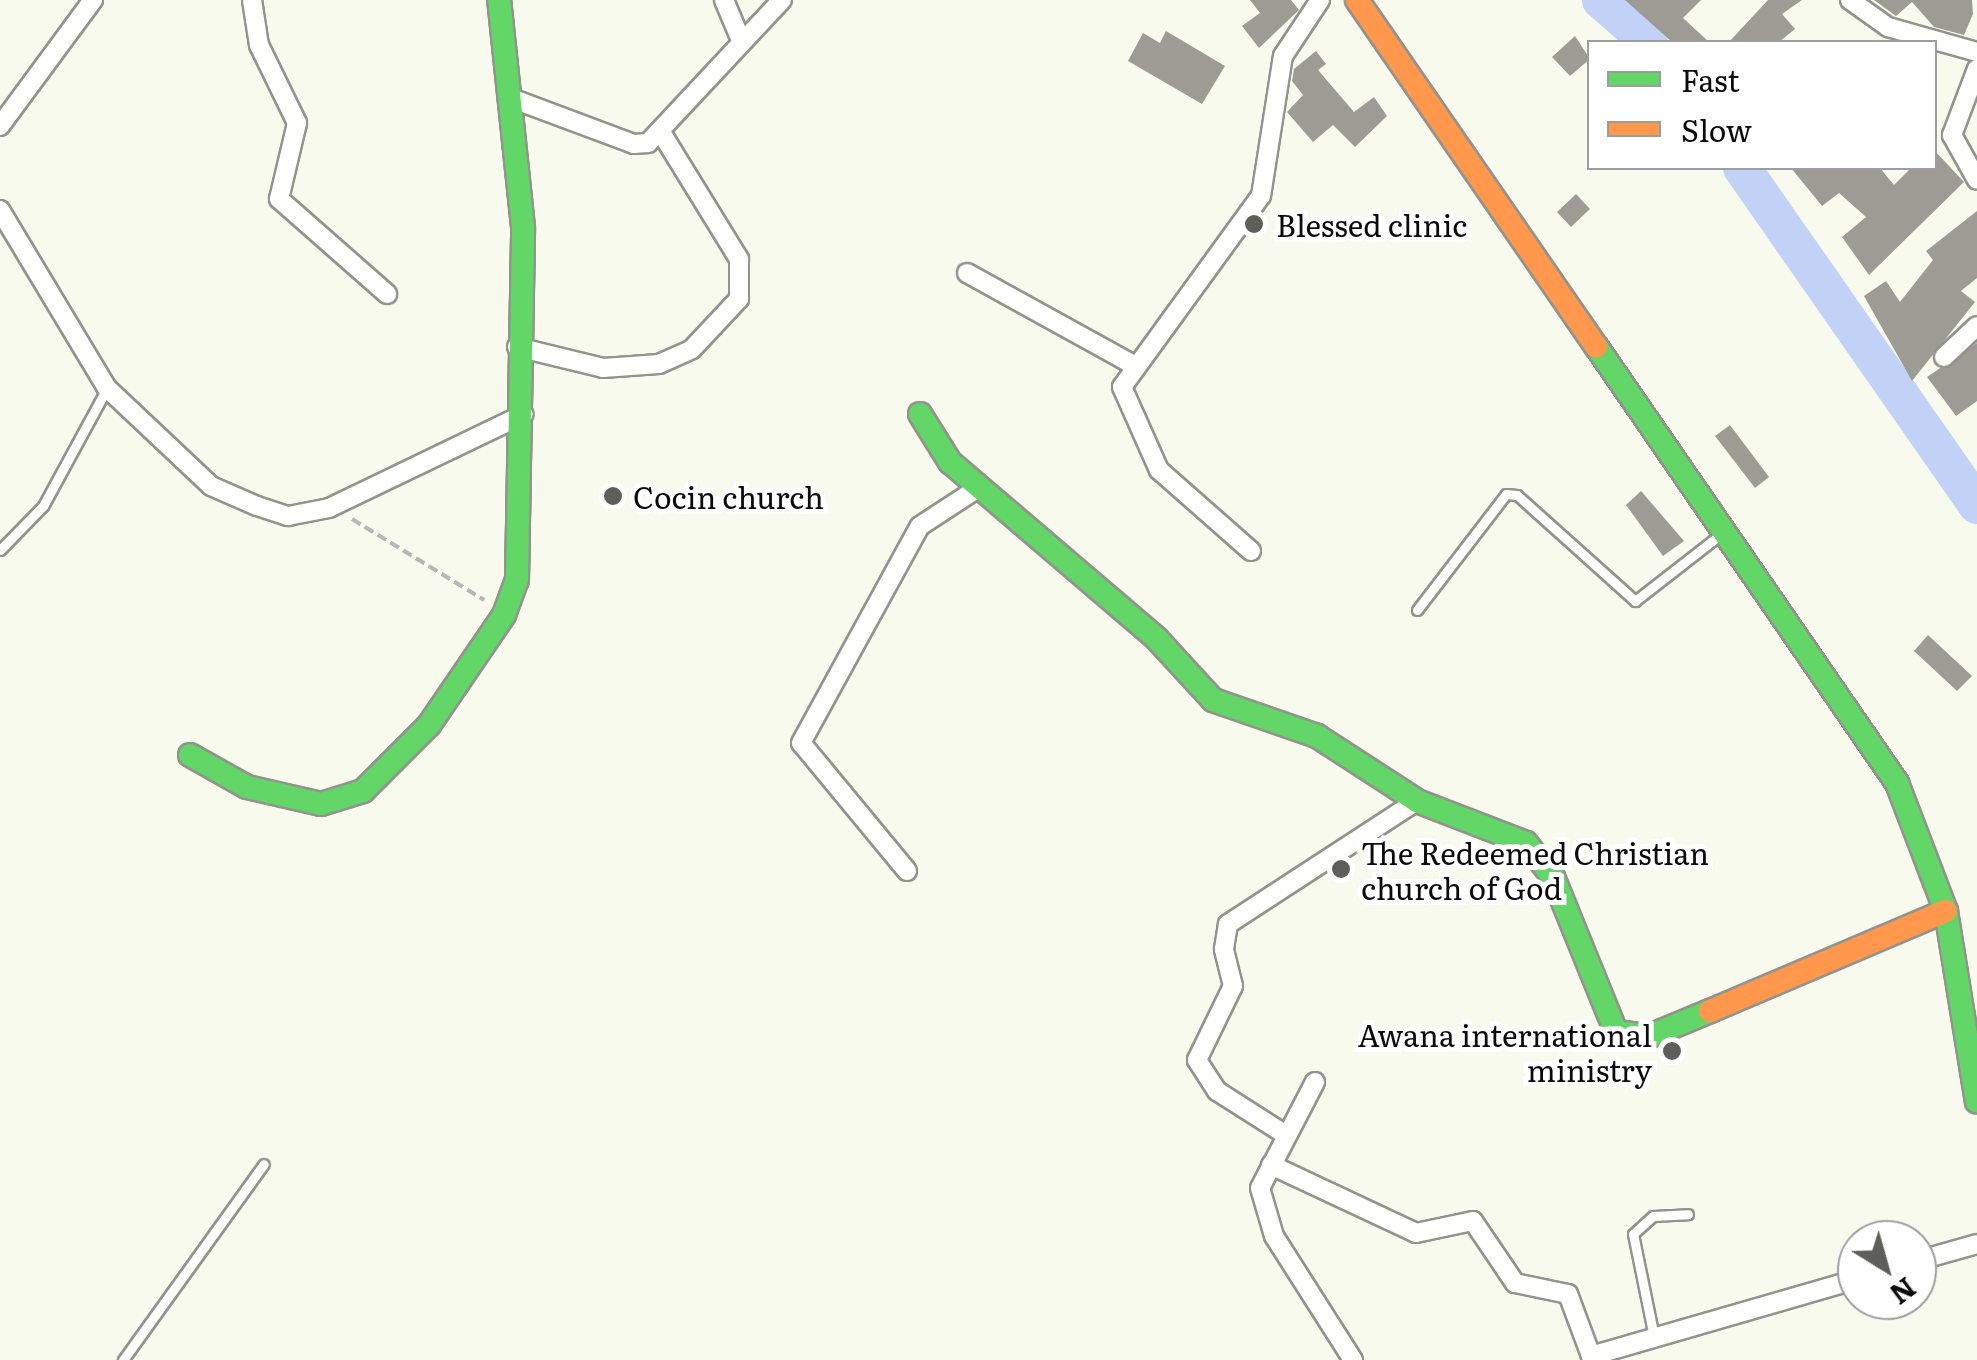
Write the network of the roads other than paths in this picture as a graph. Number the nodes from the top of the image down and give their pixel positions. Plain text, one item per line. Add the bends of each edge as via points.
1 (93, 0) edge
2 (252, 0) edge
3 (499, 0) edge
4 (724, 0) edge
5 (782, 0) edge
6 (1320, 0) edge
7 (1357, 0) edge
8 (1850, 0) edge
9 (740, 38) junction
10 (1934, 40) edge
11 (1937, 41) edge
12 (1977, 52) edge
13 (1977, 69) edge
14 (508, 97) junction
15 (0, 126) edge
16 (661, 132) junction
17 (1977, 180) edge
18 (0, 210) edge
19 (967, 273) dead end
20 (387, 294) dead end
21 (1977, 326) edge
22 (517, 347) junction
23 (1944, 358) dead end
24 (1134, 365) junction
25 (107, 388) junction
26 (524, 414) junction
27 (920, 414) dead end
28 (978, 488) junction
29 (1723, 532) junction
30 (0, 550) edge
31 (1251, 552) dead end
32 (1418, 610) dead end
33 (190, 754) dead end
34 (1417, 802) junction
35 (908, 871) dead end
36 (1946, 911) junction
37 (1315, 1082) dead end
38 (1977, 1102) edge
39 (1286, 1135) junction
40 (264, 1164) dead end
41 (1271, 1165) junction
42 (1688, 1214) dead end
43 (1977, 1244) edge
44 (1937, 1256) edge
45 (1837, 1285) edge
46 (1654, 1338) junction
47 (128, 1358) edge
48 (1352, 1360) edge

1 - 15 street
2 - 20 street via 260,45 297,124 278,199
3 - 14 street
4 - 9 street
5 - 9 street
6 - 24 street via 1283,56 1261,196
7 - 29 street
8 - 10 street via 1888,27
9 - 16 street
11 - 12 street
13 - 17 street via 1952,135
14 - 16 street via 634,144
14 - 22 street via 523,227
16 - 22 street via 739,259 739,299 692,349 659,364 602,368
18 - 25 street
19 - 24 street
21 - 23 street
22 - 26 street
24 - 31 street via 1122,386 1159,470
25 - 26 street via 211,486 288,516 330,508
25 - 30 lane via 43,506
26 - 33 street via 518,580 504,615 429,726 363,791 320,804 247,787
27 - 28 street
28 - 34 street via 1157,639 1213,700 1317,736
28 - 35 street via 920,526 801,742
29 - 32 lane via 1635,601 1517,495 1506,494
29 - 36 street via 1897,783
34 - 36 street via 1508,832 1545,862 1608,1020 1632,1037
34 - 39 street via 1228,924 1224,950 1233,986 1197,1060 1216,1091
36 - 38 street
37 - 39 street
39 - 41 street
40 - 47 lane
41 - 46 street via 1416,1233 1473,1221 1491,1238 1500,1272 1516,1283 1568,1294 1591,1356
41 - 48 street via 1260,1188 1274,1236
42 - 46 lane via 1652,1216 1633,1234
43 - 44 street
45 - 46 street

